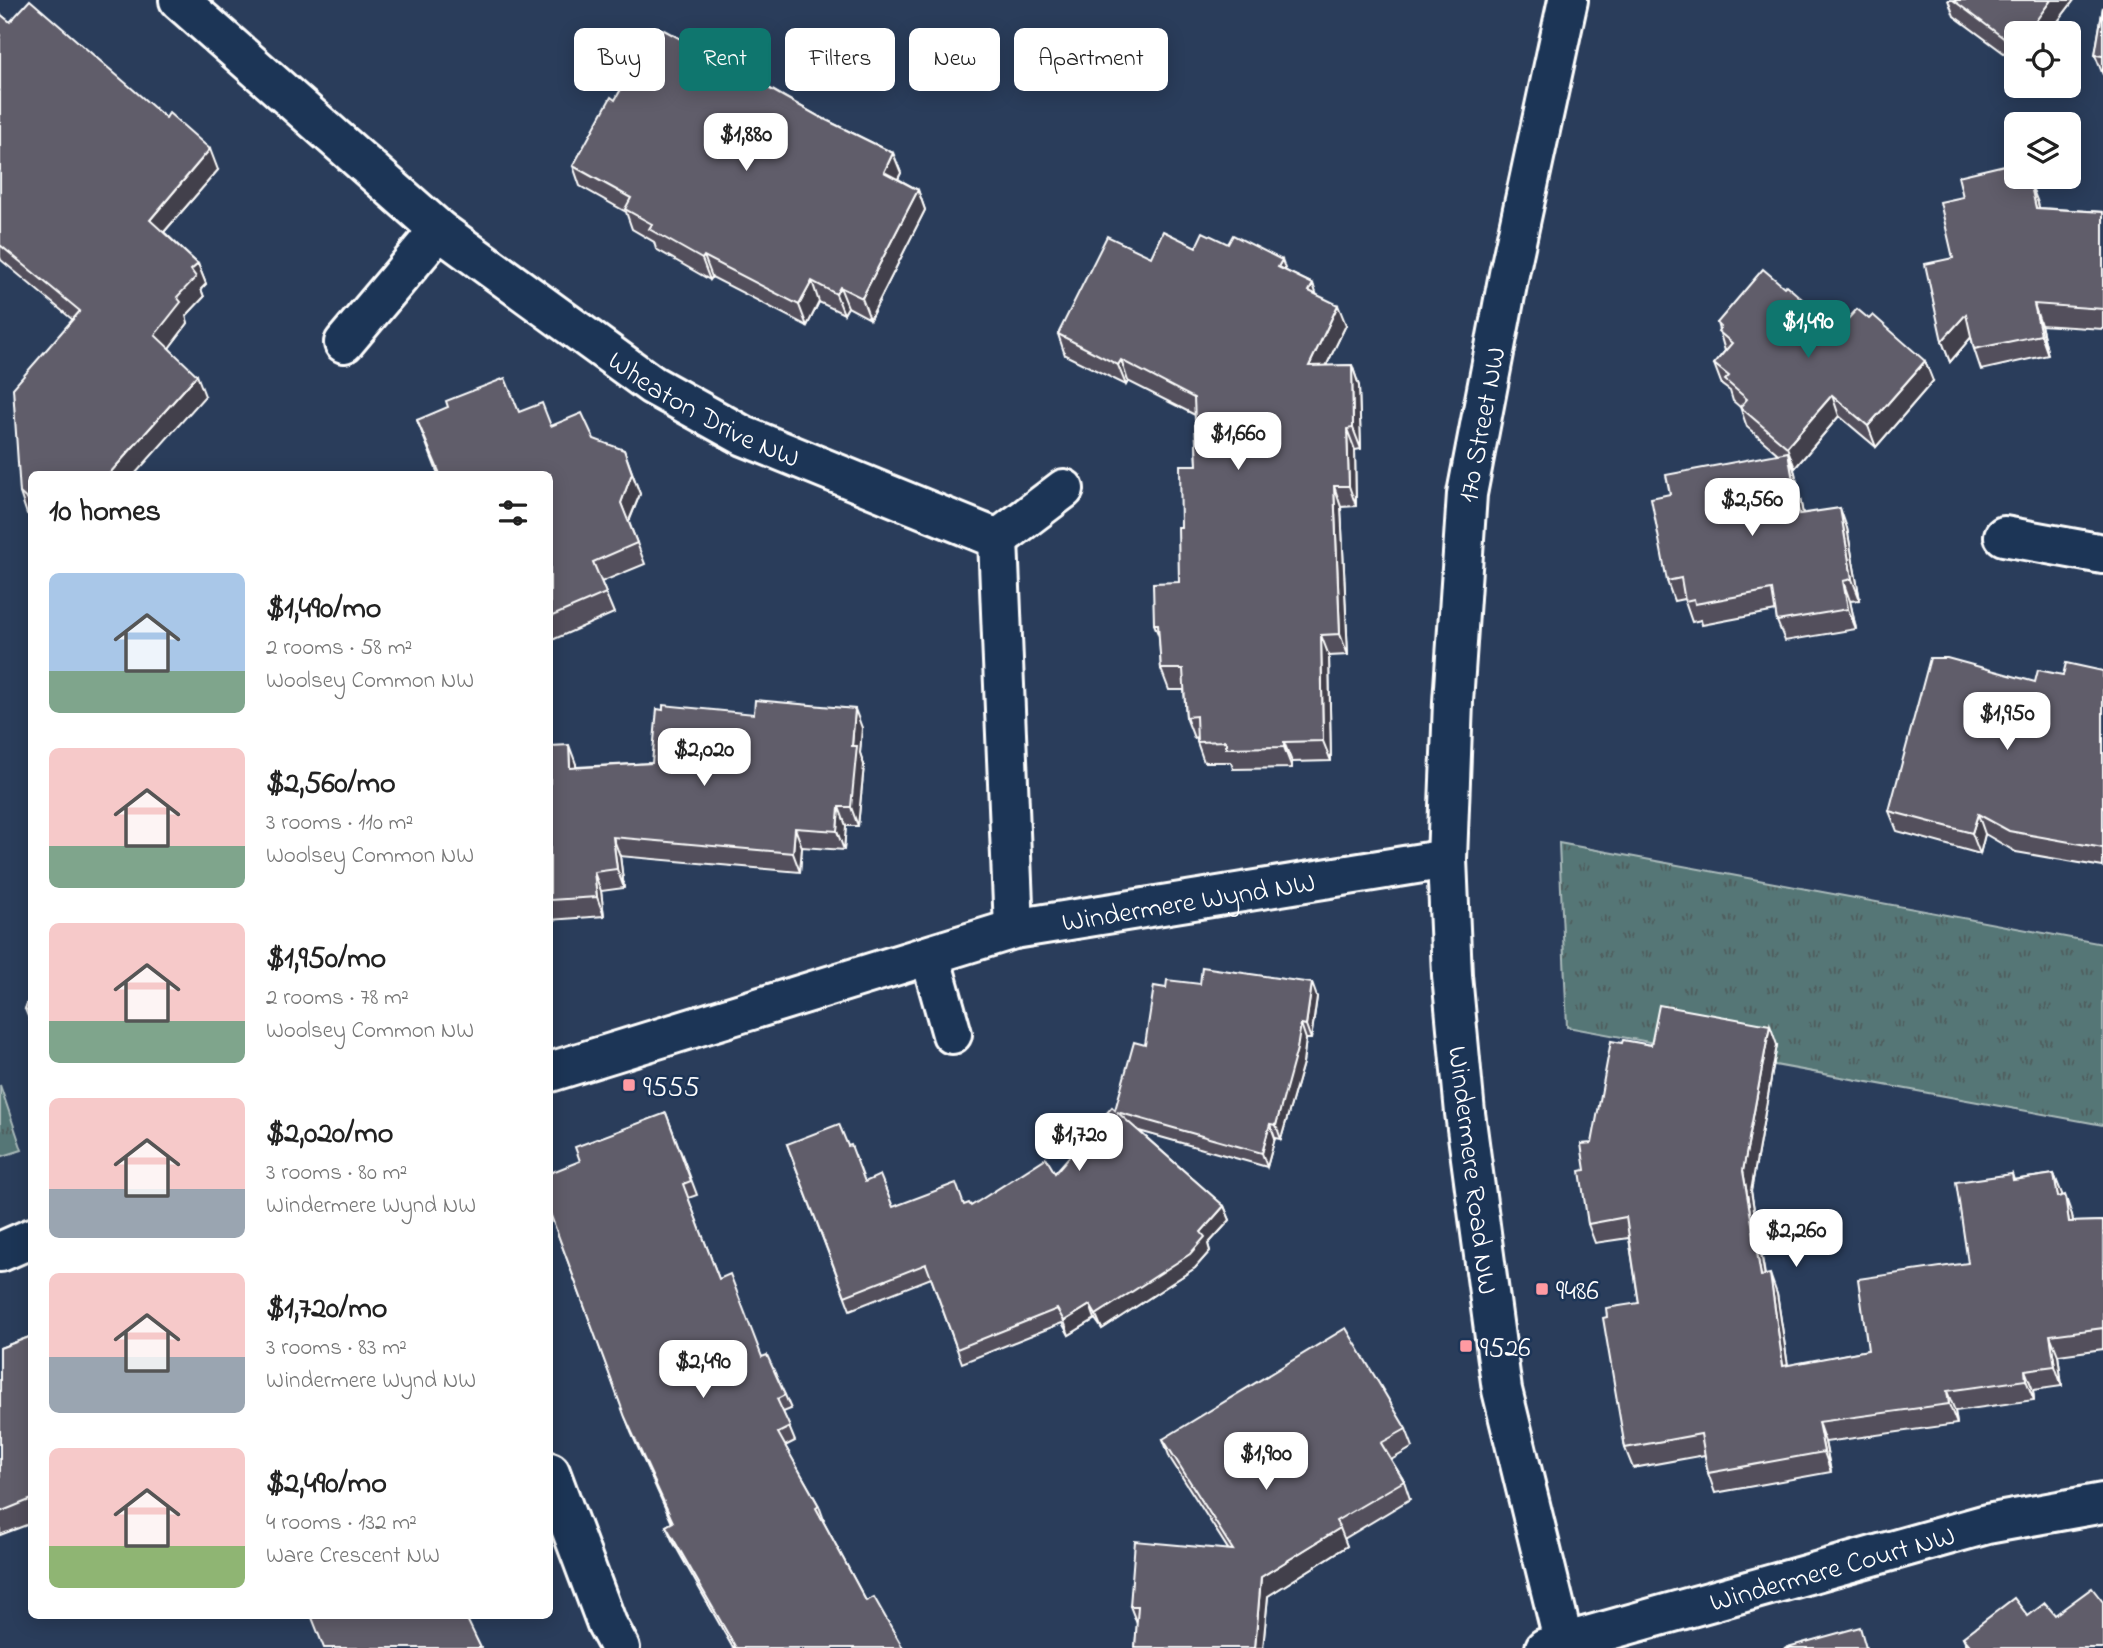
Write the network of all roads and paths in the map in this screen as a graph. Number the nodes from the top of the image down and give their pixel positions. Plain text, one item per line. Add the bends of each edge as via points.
1 (179, 0) edge
2 (1568, 0) edge
3 (439, 230) junction
4 (344, 343) dead end
5 (1064, 489) dead end
6 (2004, 536) dead end
7 (998, 539) junction
8 (2103, 554) edge
9 (1447, 859) junction
10 (1014, 929) junction
11 (930, 956) junction
12 (952, 1034) dead end
13 (553, 1071) edge
14 (28, 1240) edge
15 (0, 1252) edge
16 (553, 1480) edge
17 (2103, 1503) edge
18 (1558, 1646) edge
19 (621, 1648) edge

1 - 3 street, Wheaton Drive NW
2 - 9 street, 170 Street NW via 1467,494 1452,702
3 - 4 street
3 - 7 street, Wheaton Drive NW via 652,386 744,436
5 - 7 street
6 - 8 street
7 - 10 street
9 - 10 street, Windermere Wynd NW
9 - 18 street, Windermere Road NW via 1465,1113 1502,1390
10 - 11 street, Windermere Wynd NW
11 - 12 street
11 - 13 street, Windermere Wynd NW
14 - 15 street
16 - 19 street via 607,1624
17 - 18 street, Windermere Court NW via 1987,1524

